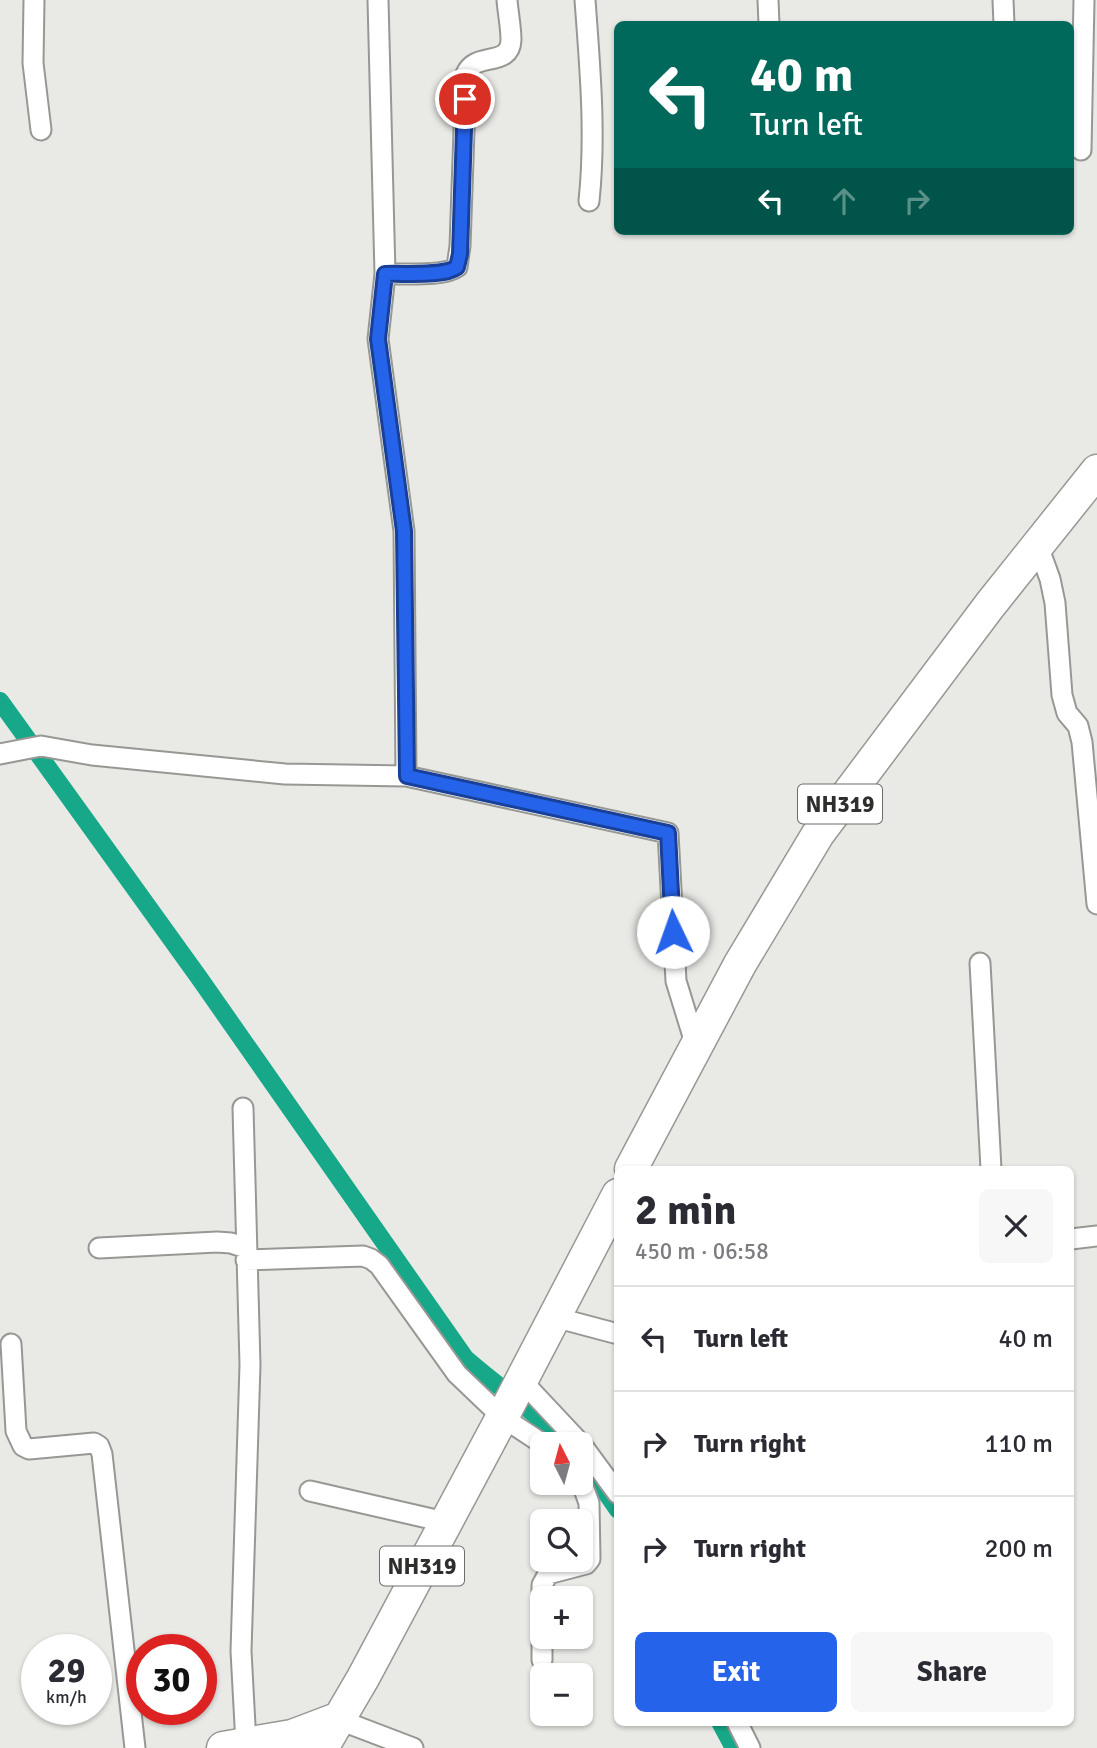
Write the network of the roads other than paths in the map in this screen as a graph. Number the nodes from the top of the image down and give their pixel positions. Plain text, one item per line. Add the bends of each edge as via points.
1 (34, 0) edge
2 (378, 0) edge
3 (507, 0) edge
4 (585, 0) edge
5 (768, 0) edge
6 (1003, 0) edge
7 (1084, 0) edge
8 (769, 21) edge
9 (1004, 21) edge
10 (41, 130) dead end
11 (1083, 150) edge
12 (589, 201) dead end
13 (385, 274) junction
14 (1097, 471) edge
15 (1038, 546) junction
16 (0, 735) edge
17 (11, 752) edge
18 (407, 776) junction
19 (1097, 904) edge
20 (980, 963) dead end
21 (696, 1046) junction
22 (243, 1108) dead end
23 (633, 1166) edge
24 (991, 1166) edge
25 (614, 1203) edge
26 (1097, 1236) edge
27 (1074, 1239) edge
28 (99, 1248) dead end
29 (246, 1254) junction
30 (554, 1317) junction
31 (614, 1333) edge
32 (11, 1343) dead end
33 (511, 1400) junction
34 (534, 1432) edge
35 (614, 1489) edge
36 (310, 1491) dead end
37 (586, 1495) edge
38 (445, 1522) junction
39 (542, 1660) dead end
40 (337, 1719) junction
41 (739, 1726) edge
42 (234, 1746) edge
43 (135, 1748) edge
44 (322, 1748) edge
45 (413, 1748) edge
46 (750, 1748) edge

1 - 10 street via 33,63
2 - 13 street
3 - 13 street via 509,50 503,56 475,62 466,74 457,267 442,272
4 - 12 street via 592,88
5 - 8 street
6 - 9 street
7 - 11 street
13 - 18 street via 378,339 404,531
14 - 15 highway, NH319
15 - 19 street via 1055,603 1062,695 1082,742
15 - 21 highway, NH319 via 818,834
16 - 17 street
17 - 18 street via 41,746 285,774
18 - 21 street via 668,833 676,981
20 - 24 street
21 - 23 highway, NH319
22 - 29 street
25 - 30 highway, NH319
26 - 27 street
28 - 29 street via 217,1242 231,1243
29 - 33 street via 371,1259 457,1374
29 - 42 street via 250,1365 242,1651
30 - 31 street
30 - 33 highway, NH319
32 - 43 street via 16,1431 23,1446 94,1443 102,1454
33 - 34 street
33 - 35 street via 582,1445
33 - 38 highway, NH319
36 - 38 street
37 - 39 street via 590,1559 544,1578
38 - 40 highway, NH319
40 - 42 highway via 292,1736
40 - 44 highway
40 - 45 street
41 - 46 street

